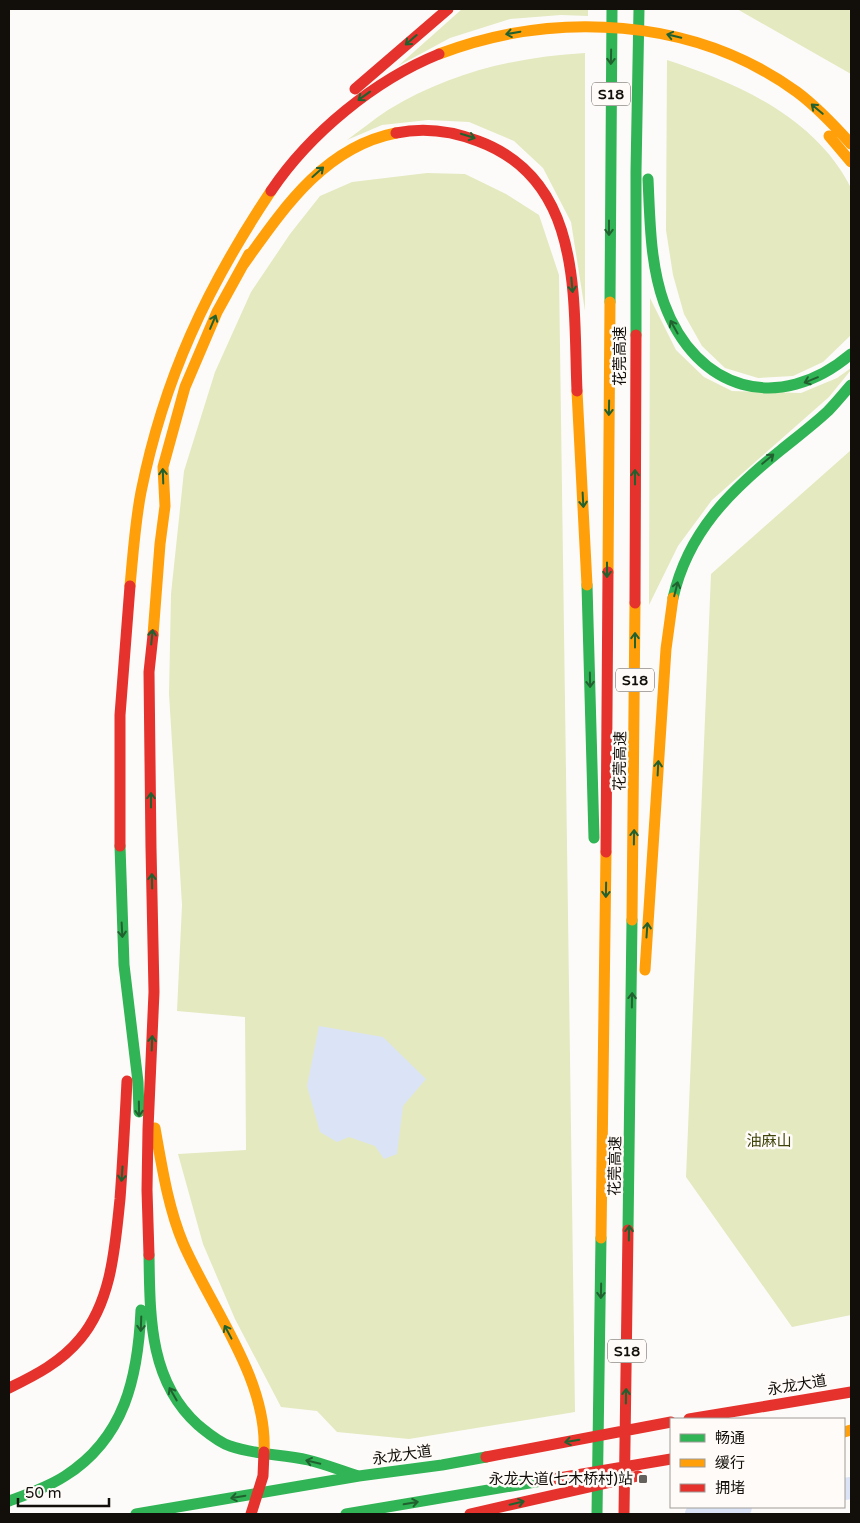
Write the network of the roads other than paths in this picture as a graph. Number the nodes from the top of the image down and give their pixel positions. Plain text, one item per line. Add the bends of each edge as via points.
1 (448, 9) edge
2 (612, 9) edge
3 (639, 9) edge
4 (650, 9) edge
5 (585, 39) dead end
6 (656, 45) dead end
7 (815, 123) dead end
8 (851, 144) edge
9 (302, 151) junction
10 (851, 162) edge
11 (642, 171) junction
12 (295, 180) dead end
13 (243, 264) junction
14 (851, 354) edge
15 (851, 386) edge
16 (644, 977) dead end
17 (643, 996) dead end
18 (131, 1021) junction
19 (152, 1071) junction
20 (630, 1188) junction
21 (603, 1190) junction
22 (9, 1388) edge
23 (851, 1392) edge
24 (695, 1418) edge
25 (670, 1422) edge
26 (670, 1459) edge
27 (670, 1468) edge
28 (359, 1476) junction
29 (9, 1501) edge
30 (136, 1514) edge
31 (251, 1514) edge
32 (346, 1514) edge
33 (470, 1514) edge
34 (597, 1514) edge
35 (624, 1514) edge

1 -> 9 main road via 346,98
2 -> 21 main road, 花莞高速 / S18
3 - 11 main road, 花莞高速 / S18
4 - 11 main road
5 - 6 main road
7 - 10 main road
8 -> 9 main road via 821,111 798,93 726,52 648,31 576,26 493,37 428,59 362,97
9 -> 18 main road via 241,234 184,345 158,426 141,494 121,694 120,846 124,965
14 -> 11 main road via 828,373 813,380 777,388 739,384 712,371 696,358 677,332 662,299
20 -> 11 main road, 花莞高速 / S18
12 - 13 main road via 268,218
19 -> 13 main road via 154,992 149,672 165,506 163,467 185,387 217,312
13 -> 21 main road via 300,188 321,169 361,144 403,130 432,129 473,137 507,155 529,174 550,201 564,237 572,281 587,594
16 -> 15 main road via 666,649 681,571 717,508 756,469 824,414
17 - 20 main road
18 -> 22 main road via 117,1236 108,1286 100,1307 80,1340 55,1364
18 -> 29 main road via 138,1082 141,1291 139,1351 133,1384 118,1421 86,1460 62,1478
28 -> 19 main road via 308,1460 246,1451 227,1444 192,1420 170,1390 156,1354 150,1308 147,1190
31 -> 19 main road via 262,1483 265,1450 262,1412 250,1376 194,1267 176,1220 155,1129
35 -> 20 main road, 花莞高速 / S18
21 -> 34 main road, 花莞高速 / S18
23 - 24 main road, 永龙大道
25 -> 28 main road, 永龙大道
32 -> 26 main road
33 -> 27 main road
28 -> 30 main road, 永龙大道

